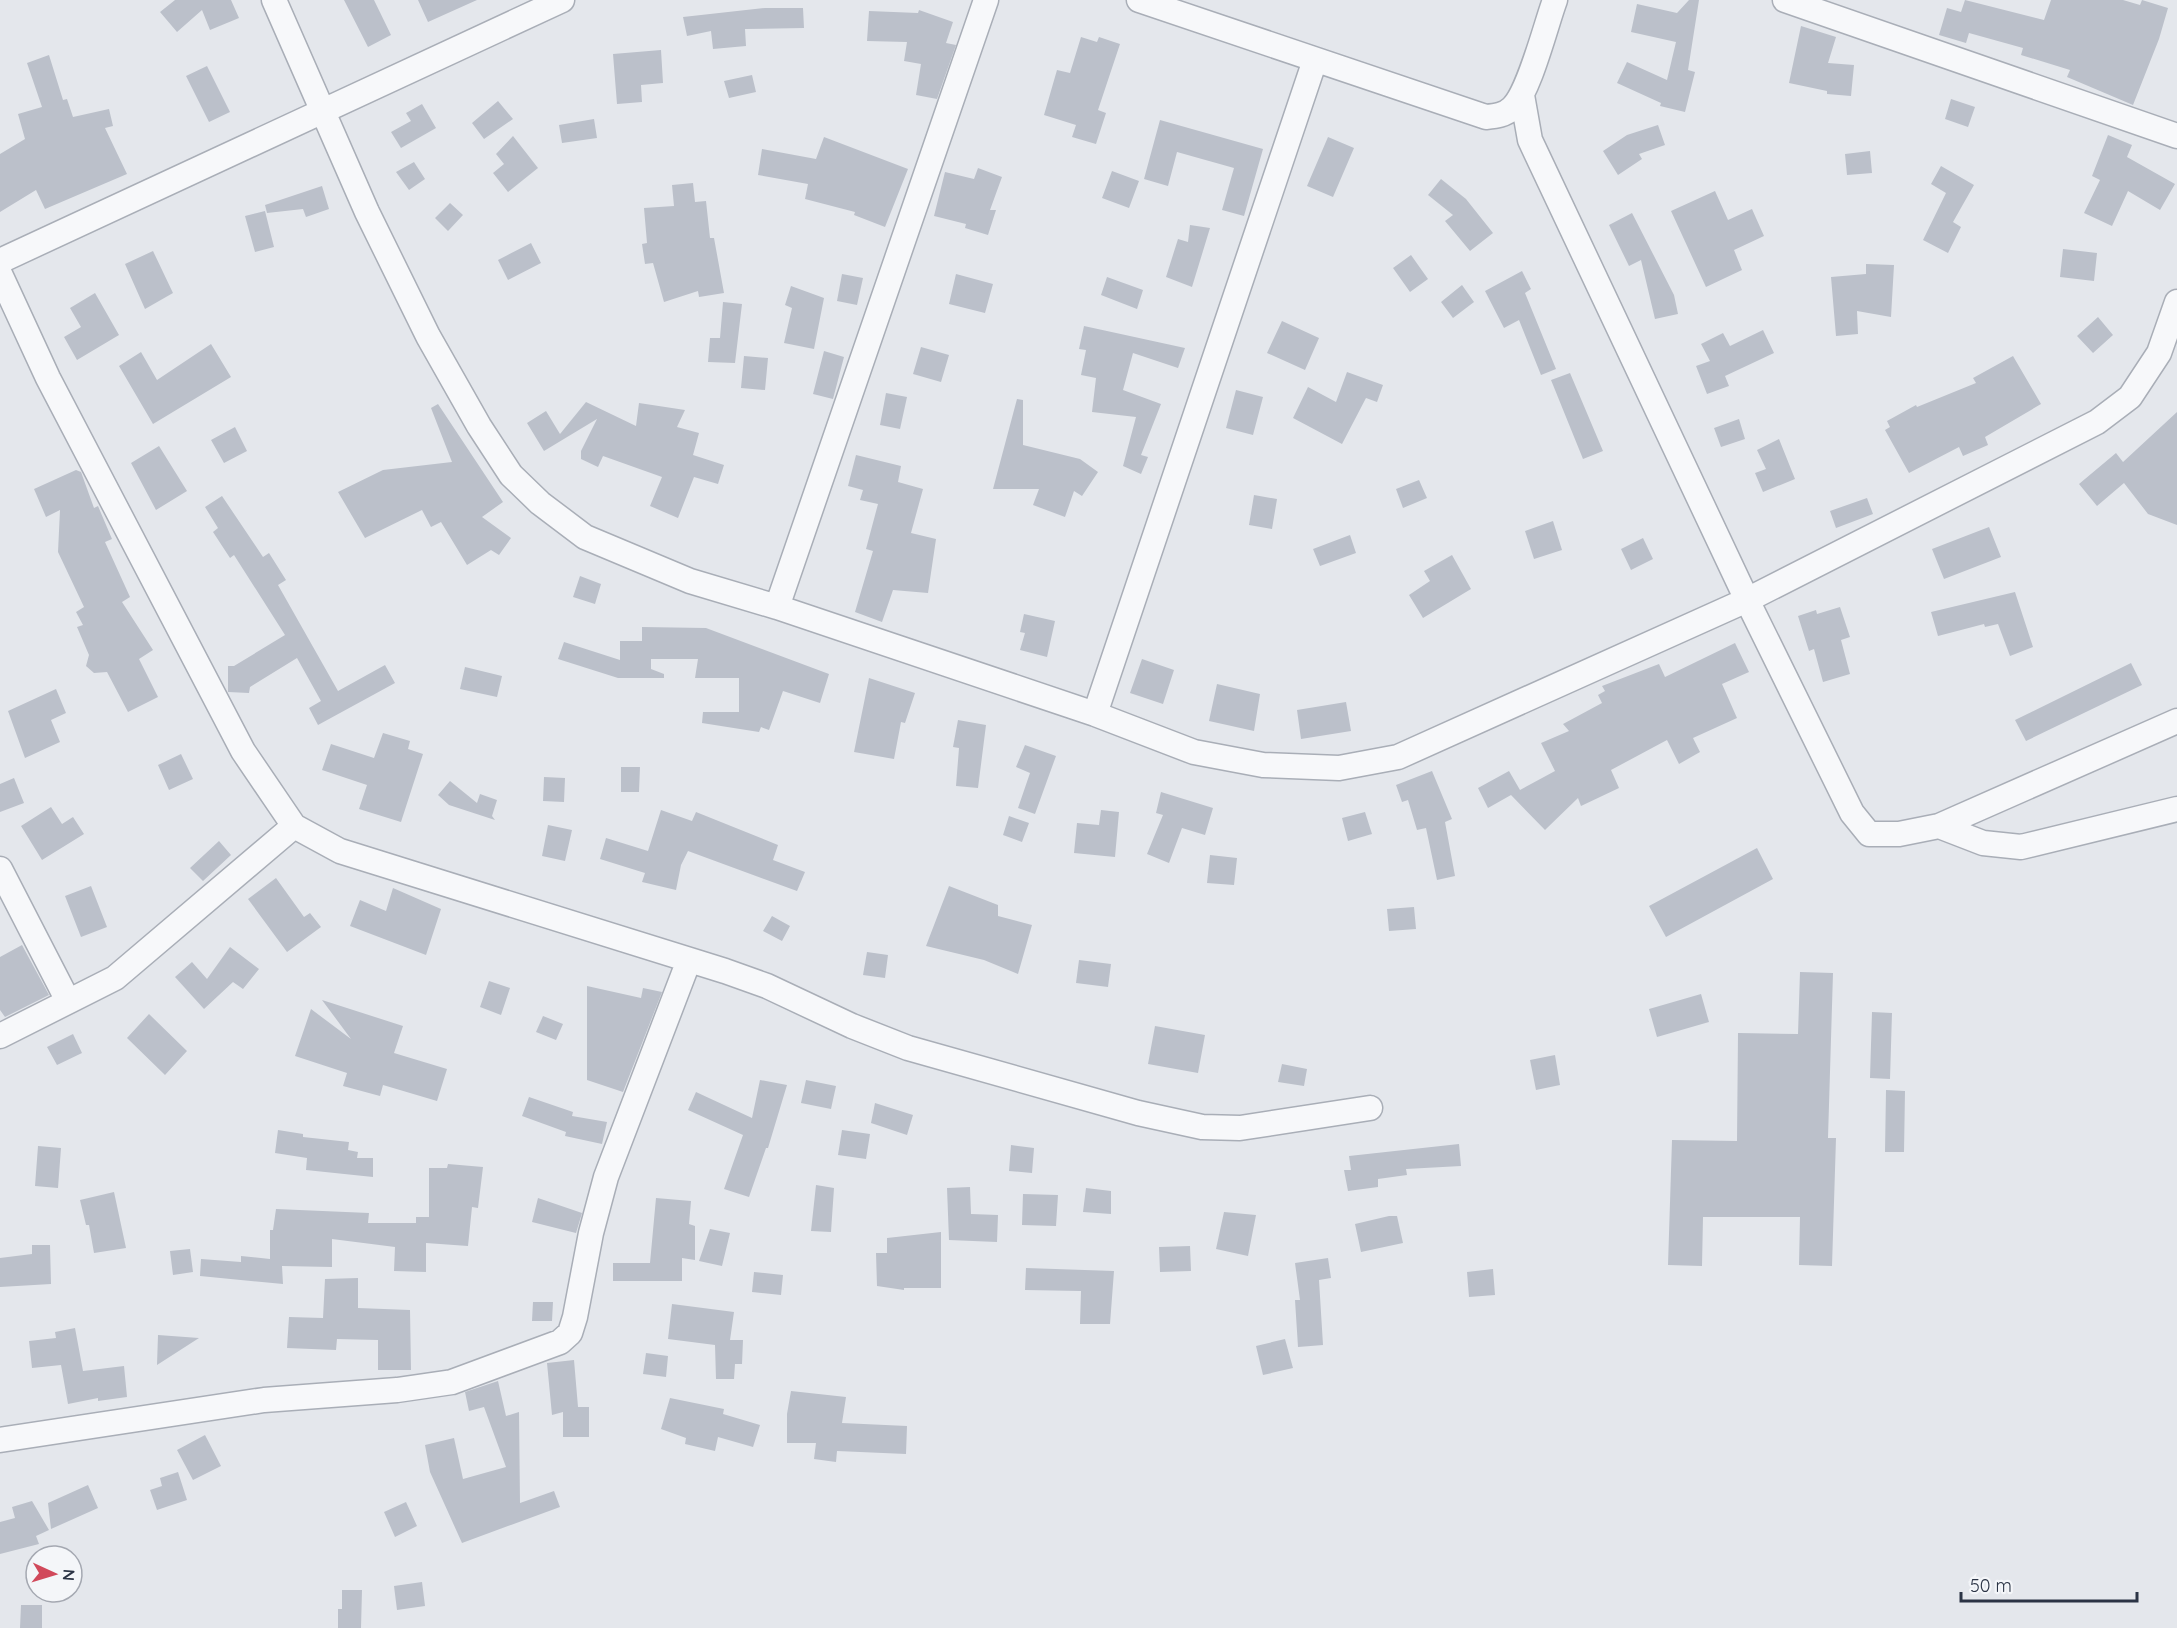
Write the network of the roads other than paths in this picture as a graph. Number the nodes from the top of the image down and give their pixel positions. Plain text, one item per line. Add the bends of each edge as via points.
1 (274, 0) edge
2 (562, 0) edge
3 (986, 0) edge
4 (1139, 0) edge
5 (1555, 0) edge
6 (1785, 0) edge
7 (1316, 60) junction
8 (1522, 95) junction
9 (323, 110) junction
10 (1486, 117) junction
11 (2177, 136) edge
12 (1530, 140) junction
13 (0, 261) edge
14 (0, 274) edge
15 (2177, 302) edge
16 (1747, 600) junction
17 (777, 607) junction
18 (1095, 714) junction
19 (2177, 721) edge
20 (2177, 809) edge
21 (294, 826) junction
22 (1939, 826) junction
23 (0, 869) edge
24 (690, 960) junction
25 (68, 1001) junction
26 (0, 1036) edge
27 (1370, 1108) dead end
28 (0, 1440) edge

1 - 9 street
2 - 9 street
3 - 17 street
4 - 7 street
5 - 8 street
6 - 11 street
7 - 10 street
7 - 18 street
8 - 10 street via 1511,110
8 - 12 street
9 - 13 street
9 - 17 street via 367,212 428,336 512,475 540,503 585,537 690,581
10 - 12 street
12 - 16 street
14 - 21 street via 48,378 191,657 243,751
15 - 16 street via 2159,353 2136,388 2097,422
16 - 18 street via 1398,757 1339,768 1263,765 1194,752
16 - 22 street via 1852,813 1869,834 1899,834
17 - 18 street
19 - 22 street
20 - 22 street via 2021,848 1983,843
21 - 24 street via 350,854
21 - 25 street via 115,978
23 - 25 street
24 - 27 street via 767,986 908,1048 1148,1116 1202,1127 1240,1128
24 - 28 street via 606,1177 575,1317 570,1333 560,1342 452,1382 264,1400
25 - 26 street

